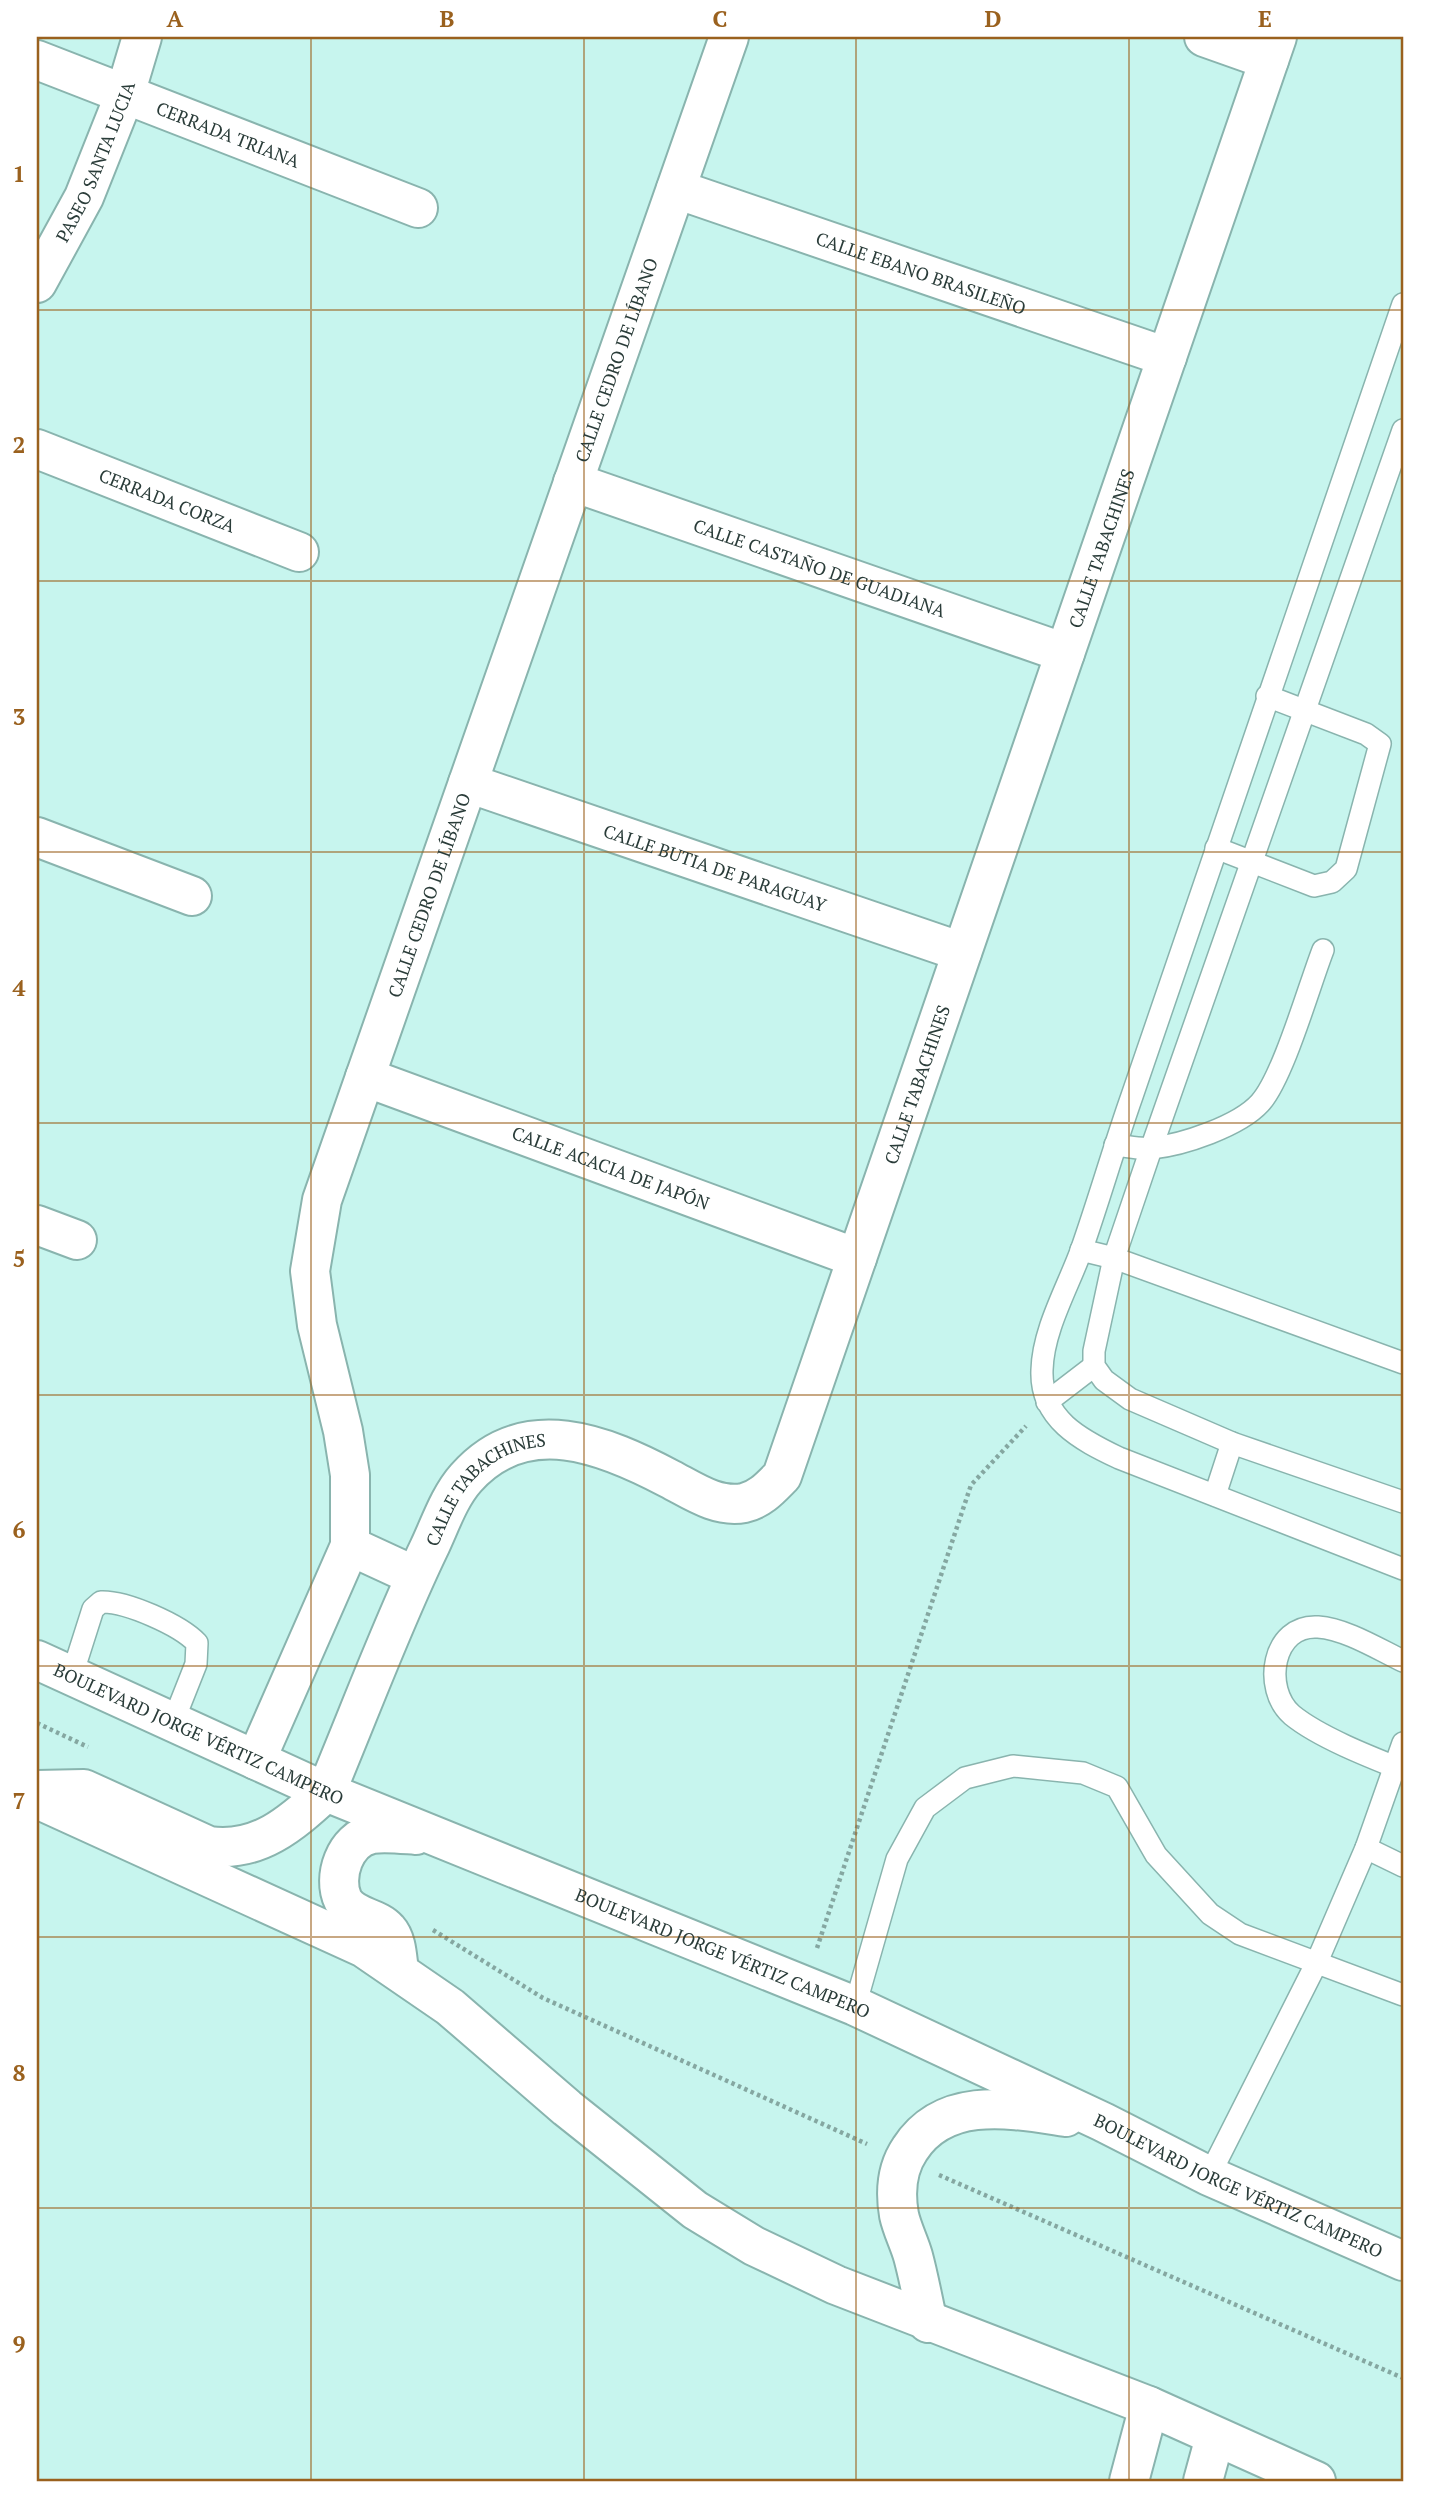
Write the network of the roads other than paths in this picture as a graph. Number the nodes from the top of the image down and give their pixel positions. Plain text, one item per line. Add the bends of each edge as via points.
1 (142, 37) edge
2 (729, 37) edge
3 (1204, 37) edge
4 (1273, 48) edge
5 (37, 60) edge
6 (125, 94) junction
7 (676, 189) junction
8 (418, 208) dead end
9 (37, 283) edge
10 (1403, 304) edge
11 (1167, 358) junction
12 (1403, 430) edge
13 (37, 449) edge
14 (573, 482) junction
15 (299, 552) dead end
16 (1065, 653) junction
17 (1266, 696) junction
18 (1303, 708) junction
19 (468, 783) junction
20 (37, 837) edge
21 (1216, 848) junction
22 (1250, 862) junction
23 (192, 896) dead end
24 (1323, 950) dead end
25 (962, 952) junction
26 (365, 1077) junction
27 (1115, 1145) junction
28 (1150, 1149) junction
29 (37, 1225) edge
30 (76, 1240) dead end
31 (1082, 1250) junction
32 (857, 1258) junction
33 (1115, 1258) junction
34 (1403, 1363) edge
35 (1094, 1366) junction
36 (1047, 1402) junction
37 (1232, 1443) junction
38 (1214, 1495) junction
39 (1403, 1502) edge
40 (350, 1546) junction
41 (1403, 1569) edge
42 (415, 1576) junction
43 (37, 1660) edge
44 (1403, 1661) edge
45 (72, 1675) junction
46 (173, 1722) junction
47 (1403, 1743) edge
48 (256, 1760) junction
49 (1399, 1769) edge
50 (37, 1790) edge
51 (326, 1792) junction
52 (37, 1799) edge
53 (432, 1835) junction
54 (1366, 1848) junction
55 (1403, 1866) edge
56 (1316, 1964) junction
57 (399, 1971) junction
58 (1403, 1995) edge
59 (855, 2007) junction
60 (1103, 2122) junction
61 (1209, 2176) junction
62 (1403, 2261) edge
63 (928, 2323) junction
64 (1149, 2406) junction
65 (1215, 2437) junction
66 (1129, 2481) edge
67 (1203, 2481) edge
68 (1316, 2481) edge

1 - 6 street, PASEO SANTA LUCIA
2 - 7 street, CALLE CEDRO DE LÍBANO
3 - 4 street
4 - 11 street, CALLE TABACHINES
5 - 6 street, CERRADA TRIANA
6 - 8 street, CERRADA TRIANA
6 - 9 street, PASEO SANTA LUCIA via 84,197
7 - 11 street, CALLE EBANO BRASILEÑO
7 - 14 street, CALLE CEDRO DE LÍBANO
10 - 17 lane
11 - 16 street, CALLE TABACHINES
12 - 18 lane
13 - 15 street, CERRADA CORZA
14 - 16 street, CALLE CASTAÑO DE GUADIANA
14 - 19 street, CALLE CEDRO DE LÍBANO
16 - 25 street, CALLE TABACHINES
17 - 18 lane
17 - 21 lane
18 - 22 lane
18 - 22 lane via 1380,744 1346,869 1332,882 1314,886
19 - 25 street, CALLE BUTIA DE PARAGUAY
19 - 26 street, CALLE CEDRO DE LÍBANO
20 - 23 street
21 - 22 lane
21 - 27 lane
22 - 28 lane
24 - 28 lane via 1275,1079 1260,1103 1212,1132
25 - 32 street, CALLE TABACHINES
26 - 32 street, CALLE ACACIA DE JAPÓN
26 - 40 street, CALLE CEDRO DE LÍBANO via 322,1200 310,1271 317,1325 350,1475
27 - 28 lane
27 - 31 lane
28 - 33 lane
29 - 30 street
31 - 33 lane
31 - 36 lane via 1045,1345 1041,1373
32 - 42 street, CALLE TABACHINES via 782,1476 762,1496 743,1503 715,1502 619,1452 548,1439 514,1445 465,1478
33 - 34 lane
33 - 35 lane via 1097,1332
35 - 36 lane
35 - 37 lane via 1104,1380 1130,1399
36 - 38 lane via 1063,1427 1082,1441
37 - 38 lane
37 - 39 lane
38 - 41 lane
40 - 42 street
40 - 48 street, CALLE CEDRO DE LÍBANO
42 - 51 street, CALLE TABACHINES
43 - 45 street, BOULEVARD JORGE VÉRTIZ CAMPERO
44 - 49 lane via 1319,1627 1296,1631 1284,1641 1275,1662 1278,1691 1290,1714
45 - 46 street, BOULEVARD JORGE VÉRTIZ CAMPERO
45 - 46 lane via 93,1609 101,1602 116,1601 188,1633 197,1643 196,1664
46 - 48 street, BOULEVARD JORGE VÉRTIZ CAMPERO
47 - 49 lane
48 - 51 street, BOULEVARD JORGE VÉRTIZ CAMPERO
49 - 54 lane
50 - 51 street via 84,1790 225,1849 273,1835
51 - 53 street, BOULEVARD JORGE VÉRTIZ CAMPERO
52 - 57 street via 364,1948
53 - 57 street via 361,1838 350,1847 339,1872 343,1900 389,1931
53 - 59 street, BOULEVARD JORGE VÉRTIZ CAMPERO
54 - 55 lane
54 - 56 lane
56 - 58 lane
56 - 59 lane via 1240,1934 1210,1914 1156,1855 1117,1787 1083,1773 1013,1766 965,1778 925,1808 897,1859
56 - 61 lane
57 - 63 street via 450,2007 695,2210 836,2286
59 - 60 street, BOULEVARD JORGE VÉRTIZ CAMPERO
60 - 61 street, BOULEVARD JORGE VÉRTIZ CAMPERO
60 - 63 street via 1019,2110 974,2109 942,2118 920,2134 903,2160 898,2178 900,2216
61 - 62 street, BOULEVARD JORGE VÉRTIZ CAMPERO
63 - 64 street
64 - 65 street
64 - 66 street
65 - 67 street
65 - 68 street

